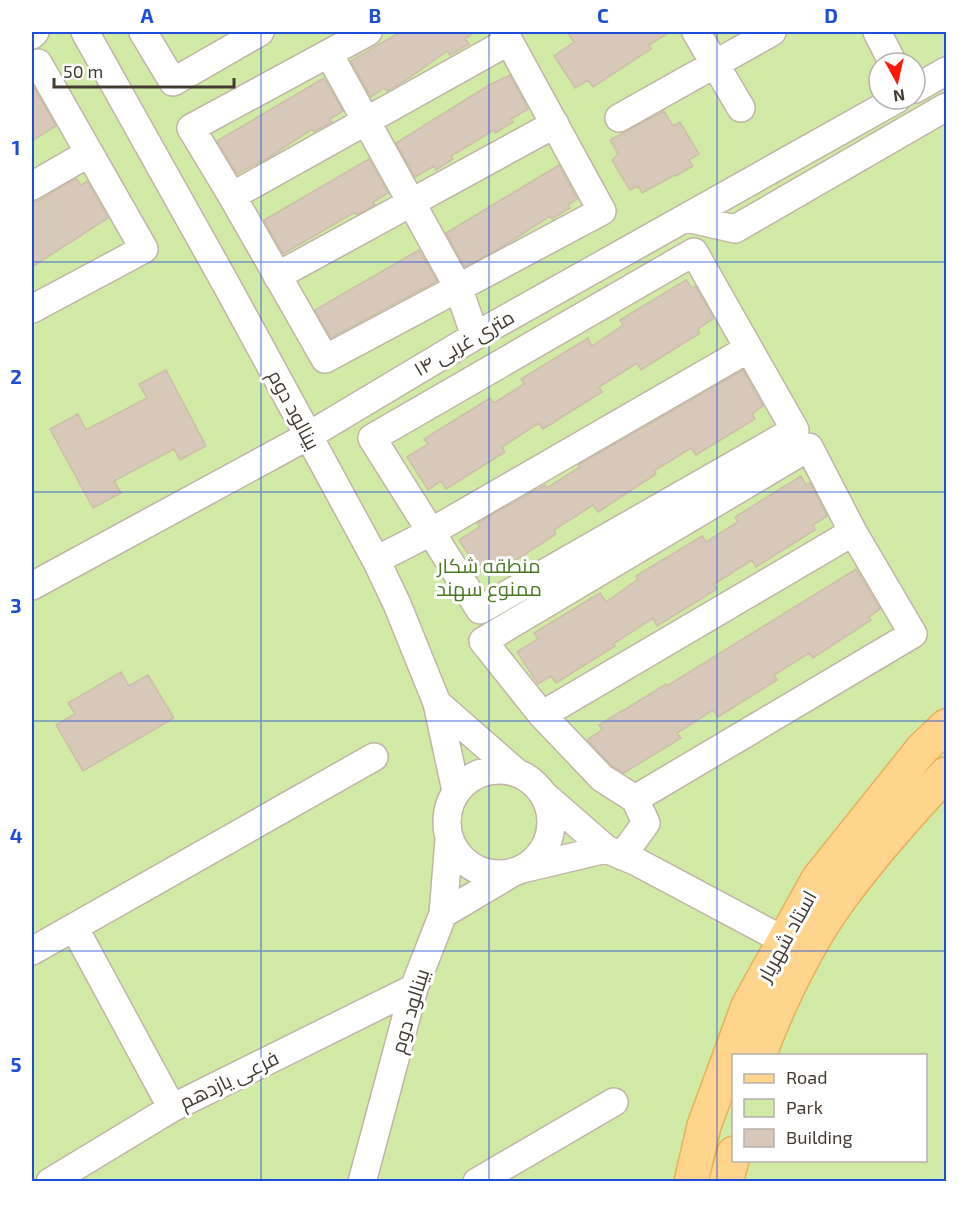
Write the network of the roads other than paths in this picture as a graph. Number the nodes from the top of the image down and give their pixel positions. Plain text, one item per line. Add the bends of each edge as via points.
1 (35, 32) edge
2 (85, 32) edge
3 (143, 32) edge
4 (260, 32) edge
5 (368, 32) edge
6 (696, 32) edge
7 (772, 32) edge
8 (877, 32) edge
9 (32, 35) edge
10 (506, 36) edge
11 (887, 51) edge
12 (328, 54) junction
13 (715, 64) junction
14 (32, 66) edge
15 (946, 71) edge
16 (927, 82) edge
17 (946, 107) edge
18 (741, 108) dead end
19 (876, 111) edge
20 (619, 117) dead end
21 (366, 121) junction
22 (555, 124) junction
23 (89, 153) junction
24 (32, 186) edge
25 (232, 196) junction
26 (412, 203) junction
27 (687, 218) junction
28 (277, 276) junction
29 (458, 287) junction
30 (32, 309) edge
31 (475, 336) junction
32 (748, 349) junction
33 (308, 436) junction
34 (431, 532) junction
35 (853, 532) junction
36 (376, 560) junction
37 (32, 586) edge
38 (437, 703) junction
39 (542, 715) junction
40 (946, 726) edge
41 (374, 757) dead end
42 (517, 773) junction
43 (946, 774) edge
44 (456, 791) junction
45 (543, 794) junction
46 (636, 799) junction
47 (449, 840) junction
48 (614, 852) junction
49 (519, 869) junction
50 (443, 914) junction
51 (74, 927) junction
52 (784, 941) junction
53 (32, 951) edge
54 (414, 988) junction
55 (760, 1054) edge
56 (614, 1102) dead end
57 (172, 1108) junction
58 (732, 1160) edge
59 (50, 1182) edge
60 (362, 1182) edge
61 (477, 1182) edge
62 (691, 1182) edge
63 (726, 1182) edge

1 - 9 street
2 - 33 street, بینالود دوم
3 - 4 street via 172,82
5 - 12 street
6 - 13 street
7 - 13 street
8 - 11 street
10 - 21 street
10 - 22 street
12 - 21 street
12 - 25 street via 191,128
13 - 18 street
13 - 20 street
14 - 23 street via 38,63
15 - 16 street
17 - 27 street via 735,229
19 - 27 street, ۱۴ متری غربی
21 - 25 street
21 - 26 street
22 - 26 street
22 - 29 street via 602,211
23 - 24 street
23 - 30 street via 144,249
25 - 28 street
26 - 28 street
26 - 29 street
27 - 31 street, ۱۴ متری غربی
28 - 29 street via 325,359
29 - 31 street
31 - 33 street, ۱۴ متری غربی
32 - 34 street
32 - 34 street via 795,430 480,610
32 - 34 street via 694,252 372,438
33 - 36 street, بینالود دوم
33 - 37 street, ۱۴ متری غربی
34 - 36 street
35 - 39 street
35 - 39 street via 809,447 483,641
35 - 46 street via 913,634
36 - 38 street, بینالود دوم
38 - 42 street, بینالود دوم
38 - 44 street
39 - 46 street via 602,778
40 - 52 main road, استاد شهریار via 922,749 818,879
41 - 51 street
42 - 44 street via 483,772
42 - 45 street
43 - 55 main road, استاد شهریار via 905,817 841,898 801,961
44 - 47 street via 448,807
45 - 48 street
45 - 49 street via 550,810 549,836 536,858
46 - 48 street via 646,823
47 - 49 street via 458,855 487,873 505,874
47 - 50 street, بینالود دوم
48 - 49 street
48 - 52 street
49 - 50 street
50 - 54 street, بینالود دوم
51 - 53 street
51 - 57 street
52 - 62 main road, استاد شهریار via 748,1006 705,1126
54 - 57 street, فرعی یازدهم
54 - 60 street, بینالود دوم
56 - 61 street
57 - 59 street, فرعی یازدهم
58 - 63 main road

